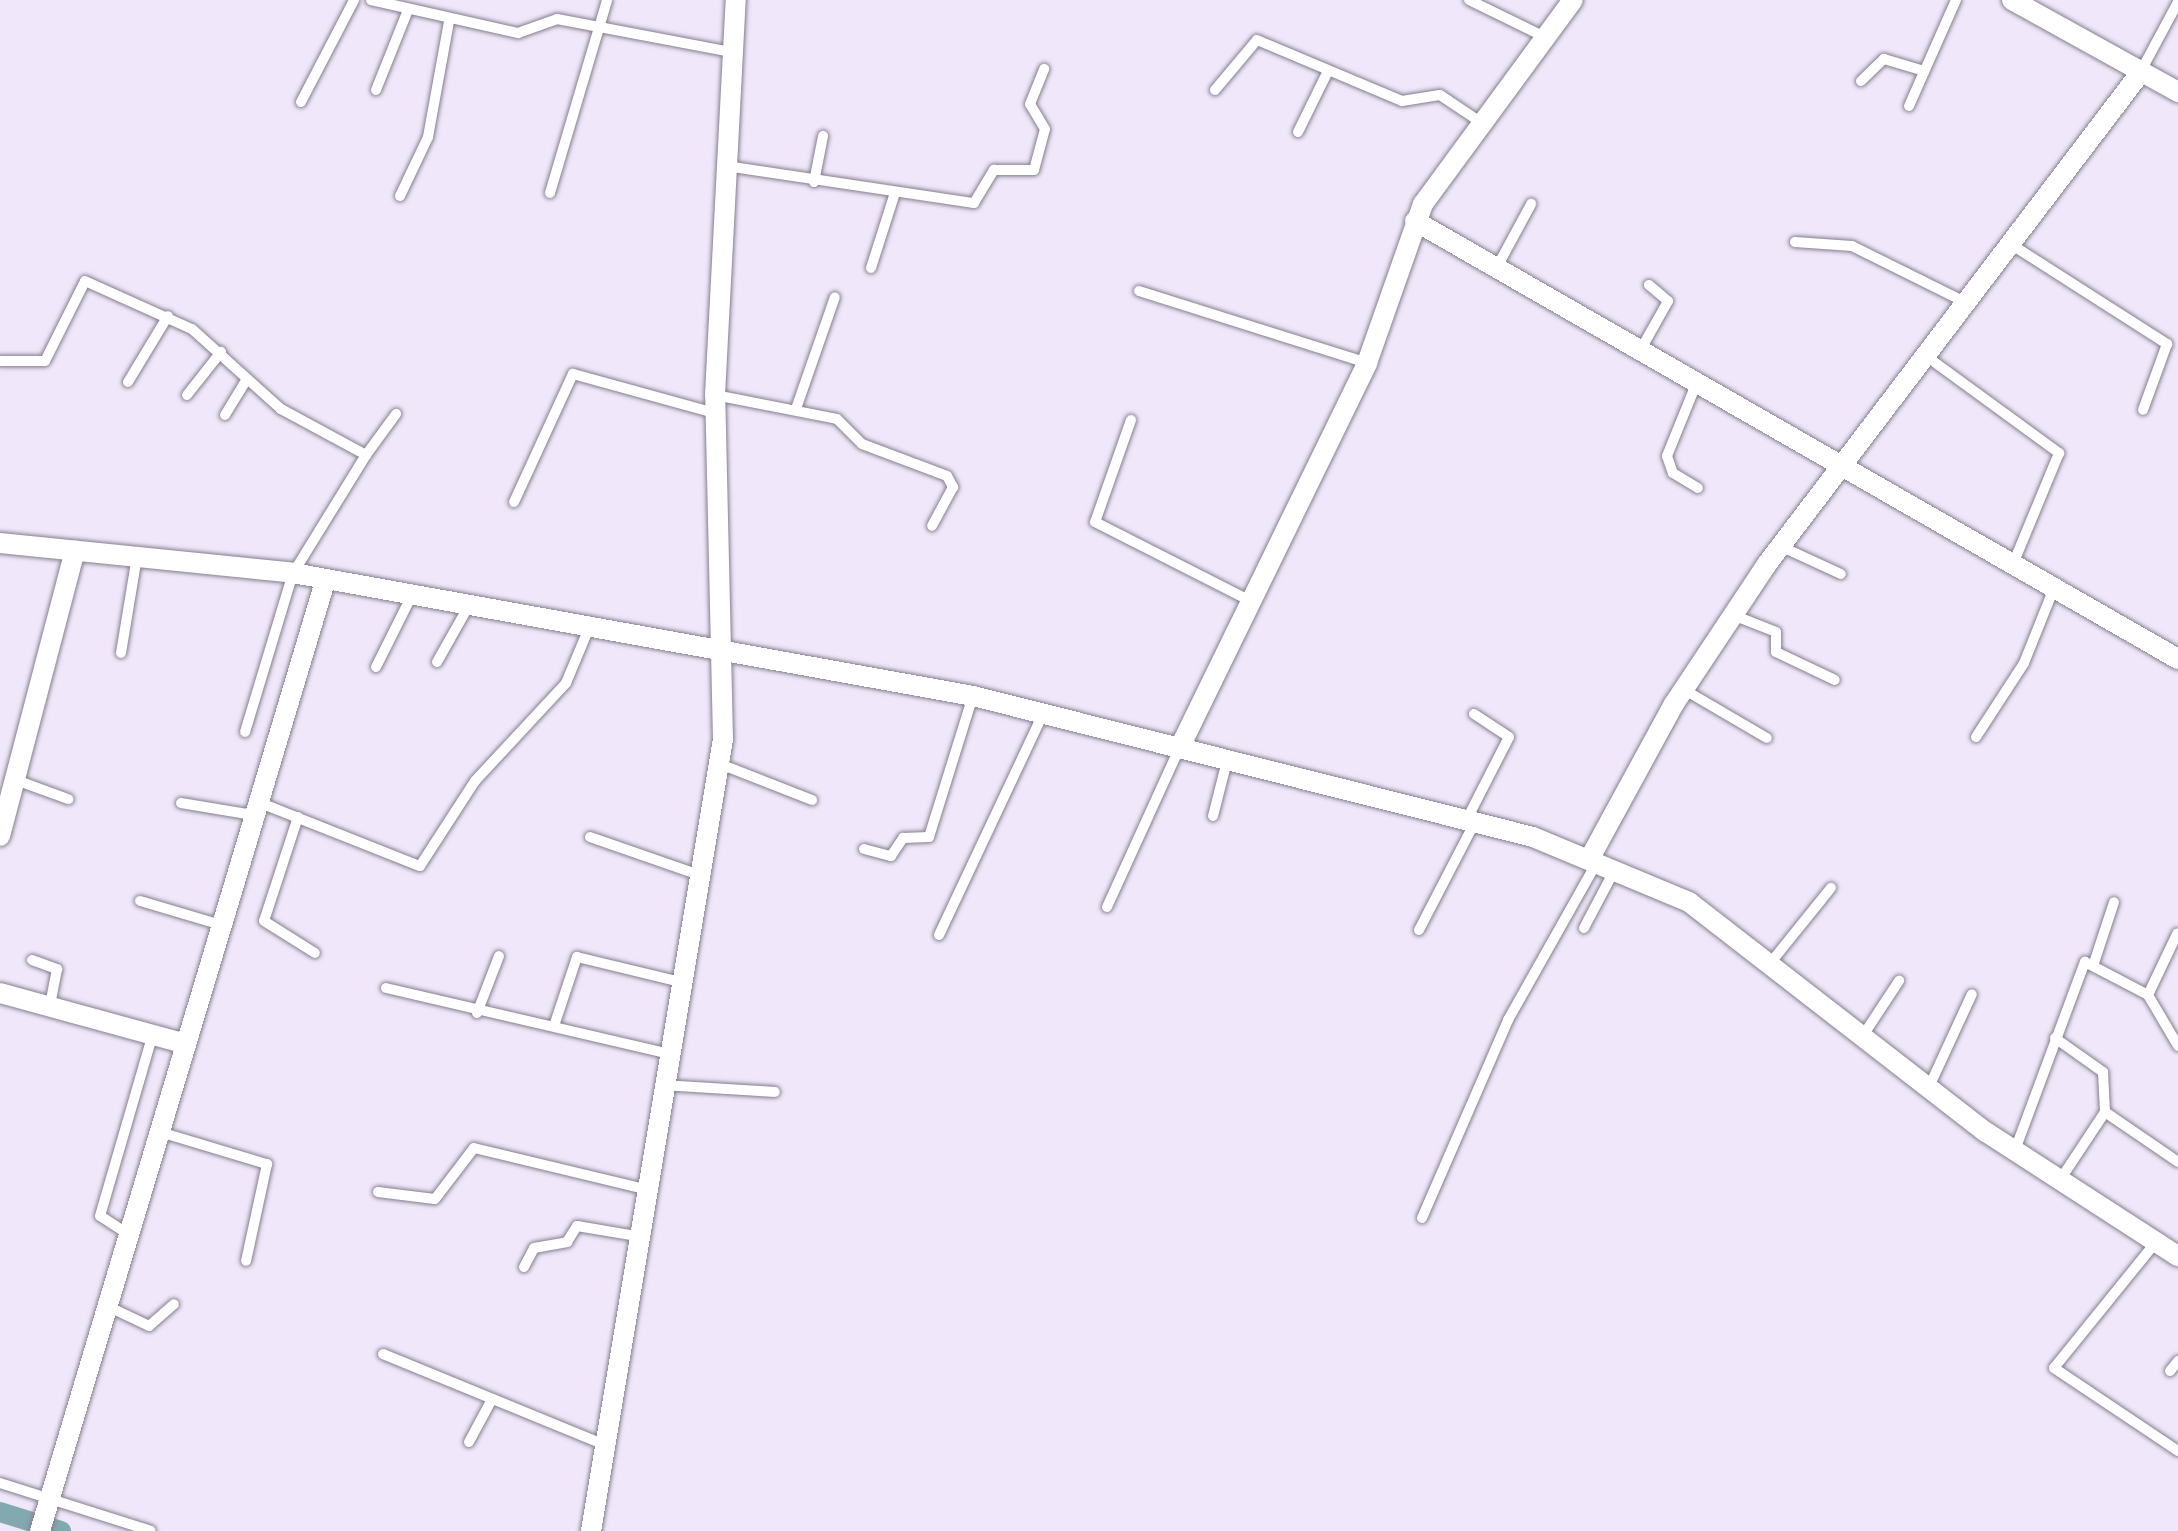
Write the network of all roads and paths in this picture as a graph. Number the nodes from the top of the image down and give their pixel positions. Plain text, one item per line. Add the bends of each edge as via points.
1 (354, 0) edge
2 (371, 0) edge
3 (607, 0) edge
4 (736, 0) edge
5 (1469, 0) edge
6 (1573, 0) edge
7 (1956, 0) edge
8 (2012, 0) edge
9 (2178, 2) edge
10 (408, 10) junction
11 (449, 20) junction
12 (602, 26) junction
13 (1544, 37) junction
14 (732, 52) junction
15 (1044, 69) dead end
16 (1924, 71) junction
17 (2140, 72) junction
18 (1327, 73) junction
19 (1861, 81) dead end
20 (376, 90) dead end
21 (1215, 90) dead end
22 (2178, 92) edge
23 (301, 102) dead end
24 (1909, 106) dead end
25 (1479, 121) junction
26 (1298, 132) dead end
27 (823, 136) dead end
28 (725, 166) junction
29 (814, 182) junction
30 (550, 194) dead end
31 (400, 196) dead end
32 (894, 196) junction
33 (1531, 204) dead end
34 (1415, 221) junction
35 (1795, 242) dead end
36 (2009, 243) junction
37 (1498, 267) junction
38 (871, 268) dead end
39 (1649, 285) dead end
40 (1138, 290) dead end
41 (835, 298) dead end
42 (1965, 302) junction
43 (168, 316) junction
44 (1641, 349) junction
45 (222, 352) junction
46 (1924, 356) junction
47 (0, 361) edge
48 (1367, 363) junction
49 (247, 379) junction
50 (128, 382) dead end
51 (1697, 382) junction
52 (187, 395) dead end
53 (715, 404) junction
54 (797, 406) junction
55 (2144, 410) dead end
56 (396, 414) dead end
57 (225, 415) dead end
58 (1131, 420) dead end
59 (366, 454) junction
60 (1840, 467) junction
61 (1698, 488) dead end
62 (514, 502) dead end
63 (932, 526) dead end
64 (0, 543) edge
65 (1780, 546) junction
66 (75, 550) junction
67 (137, 556) junction
68 (2012, 564) junction
69 (1841, 574) dead end
70 (308, 579) junction
71 (2054, 588) junction
72 (410, 599) junction
73 (1252, 601) junction
74 (468, 609) junction
75 (1733, 615) junction
76 (588, 628) junction
77 (720, 650) junction
78 (122, 654) dead end
79 (2178, 659) edge
80 (437, 662) dead end
81 (376, 667) dead end
82 (1835, 680) dead end
83 (1684, 689) junction
84 (973, 696) junction
85 (1044, 712) junction
86 (1474, 714) dead end
87 (245, 732) dead end
88 (1976, 737) dead end
89 (1767, 738) dead end
90 (1182, 743) junction
91 (1227, 761) junction
92 (720, 764) junction
93 (12, 778) junction
94 (68, 799) dead end
95 (812, 800) dead end
96 (182, 803) dead end
97 (3, 807) edge
98 (246, 810) junction
99 (298, 816) junction
100 (1214, 816) dead end
101 (1471, 821) junction
102 (0, 836) edge
103 (590, 837) dead end
104 (864, 849) dead end
105 (1602, 861) junction
106 (699, 875) junction
107 (1830, 888) dead end
108 (140, 901) dead end
109 (2114, 902) dead end
110 (1107, 907) dead end
111 (215, 924) junction
112 (1584, 928) dead end
113 (1420, 930) dead end
114 (2177, 934) edge
115 (939, 935) dead end
116 (316, 954) dead end
117 (499, 956) dead end
118 (32, 960) dead end
119 (1772, 961) junction
120 (2094, 963) junction
121 (680, 982) junction
122 (1899, 982) dead end
123 (386, 988) dead end
124 (0, 993) edge
125 (1972, 994) dead end
126 (2148, 995) junction
127 (49, 1007) junction
128 (476, 1013) junction
129 (554, 1026) junction
130 (1864, 1034) junction
131 (2055, 1038) junction
132 (169, 1041) junction
133 (2178, 1046) edge
134 (669, 1054) junction
135 (663, 1085) junction
136 (1929, 1087) junction
137 (775, 1092) dead end
138 (2106, 1112) junction
139 (160, 1132) junction
140 (2014, 1152) junction
141 (2178, 1162) edge
142 (2059, 1181) junction
143 (645, 1189) junction
144 (378, 1192) dead end
145 (1422, 1218) dead end
146 (118, 1230) junction
147 (637, 1236) junction
148 (2170, 1246) edge
149 (246, 1261) dead end
150 (524, 1267) dead end
151 (174, 1304) dead end
152 (105, 1305) junction
153 (383, 1354) dead end
154 (2178, 1360) edge
155 (2170, 1371) dead end
156 (491, 1401) junction
157 (470, 1442) dead end
158 (602, 1444) junction
159 (2178, 1451) edge
160 (0, 1483) edge
161 (44, 1502) junction
162 (40, 1531) edge
163 (151, 1531) edge
164 (591, 1531) edge

1 - 23 lane
2 - 10 lane
3 - 12 lane
4 - 14 street
5 - 13 lane
6 - 13 street
7 - 16 lane
8 - 17 street
9 - 17 lane
10 - 11 lane
10 - 20 lane
11 - 12 lane via 518,34 550,18
11 - 31 lane via 428,137
12 - 14 lane
12 - 30 lane
13 - 25 street
14 - 28 street
15 - 32 lane via 1030,104 1045,129 1029,175 994,170 971,204
16 - 19 lane via 1884,59
16 - 24 lane
17 - 22 street
17 - 36 street
18 - 21 lane via 1320,60 1252,40
18 - 25 lane via 1402,101 1440,95
18 - 26 lane
25 - 34 street
27 - 29 lane
28 - 29 lane
28 - 53 street
29 - 32 lane
32 - 38 lane
33 - 37 lane
34 - 37 street
34 - 48 street
35 - 42 lane via 1852,246
36 - 42 street
36 - 55 lane via 2166,344
37 - 44 street
39 - 44 lane via 1668,300
40 - 48 lane
41 - 54 lane
42 - 46 street
43 - 45 lane
43 - 47 lane via 86,281 45,361
43 - 50 lane
44 - 51 street
45 - 49 lane
45 - 52 lane
46 - 60 street
46 - 68 lane via 2060,454
48 - 73 street
49 - 57 lane
49 - 59 lane via 281,410
51 - 60 street
51 - 61 lane via 1667,466
53 - 54 lane
53 - 62 lane via 573,374
53 - 77 street
54 - 63 lane via 950,479
56 - 59 lane
58 - 73 lane via 1094,522
59 - 70 lane
60 - 65 street
60 - 68 street
64 - 66 street
65 - 69 lane
65 - 75 street
66 - 67 street
66 - 93 street
67 - 70 street
67 - 78 lane
68 - 71 street
70 - 72 street
70 - 87 lane
70 - 98 street
71 - 79 street
71 - 88 lane via 2020,670 1998,690
72 - 74 street
72 - 81 lane
73 - 90 street
74 - 76 street
74 - 80 lane
75 - 82 lane via 1776,632 1776,652
75 - 83 street
76 - 77 street
76 - 99 lane via 566,684 475,781 427,862 401,866
77 - 84 street
77 - 92 street
83 - 89 lane
83 - 105 street
84 - 85 street
84 - 104 lane via 929,838 903,838 892,856
85 - 90 street
85 - 115 lane
86 - 101 lane via 1509,738
90 - 91 street
90 - 110 lane
91 - 100 lane
91 - 101 street
92 - 95 lane
92 - 106 street
93 - 94 lane
93 - 97 street
96 - 98 lane
97 - 102 street
98 - 99 lane
98 - 111 street
99 - 116 lane via 264,921
101 - 105 street
101 - 113 lane
103 - 106 lane
105 - 112 lane
105 - 119 street via 1689,902
105 - 145 lane via 1508,1020
106 - 121 street
107 - 119 lane
108 - 111 lane
109 - 120 lane
111 - 132 street
114 - 126 lane
117 - 128 lane
118 - 127 lane via 58,970
119 - 130 street
120 - 126 lane
120 - 131 lane via 2080,968
121 - 129 lane via 577,957
121 - 134 street
122 - 130 lane
123 - 128 lane
124 - 127 street
125 - 136 lane
126 - 133 lane
127 - 132 street
128 - 129 lane
129 - 134 lane
130 - 136 street
131 - 138 lane via 2103,1072
131 - 140 lane
132 - 139 street
132 - 146 lane via 100,1216
134 - 135 street
135 - 137 lane
135 - 143 street
136 - 140 street
138 - 141 lane
138 - 142 lane
139 - 146 street
139 - 149 lane via 267,1164
140 - 142 street
142 - 148 street
143 - 144 lane via 474,1148 436,1199
143 - 147 street
146 - 152 street
147 - 150 lane via 576,1226 567,1242 534,1248
147 - 158 street
148 - 159 lane via 2054,1368
151 - 152 lane via 149,1326
152 - 161 street
153 - 156 lane
154 - 155 lane
156 - 157 lane
156 - 158 lane
158 - 164 street
160 - 161 lane
161 - 162 street
161 - 163 lane

